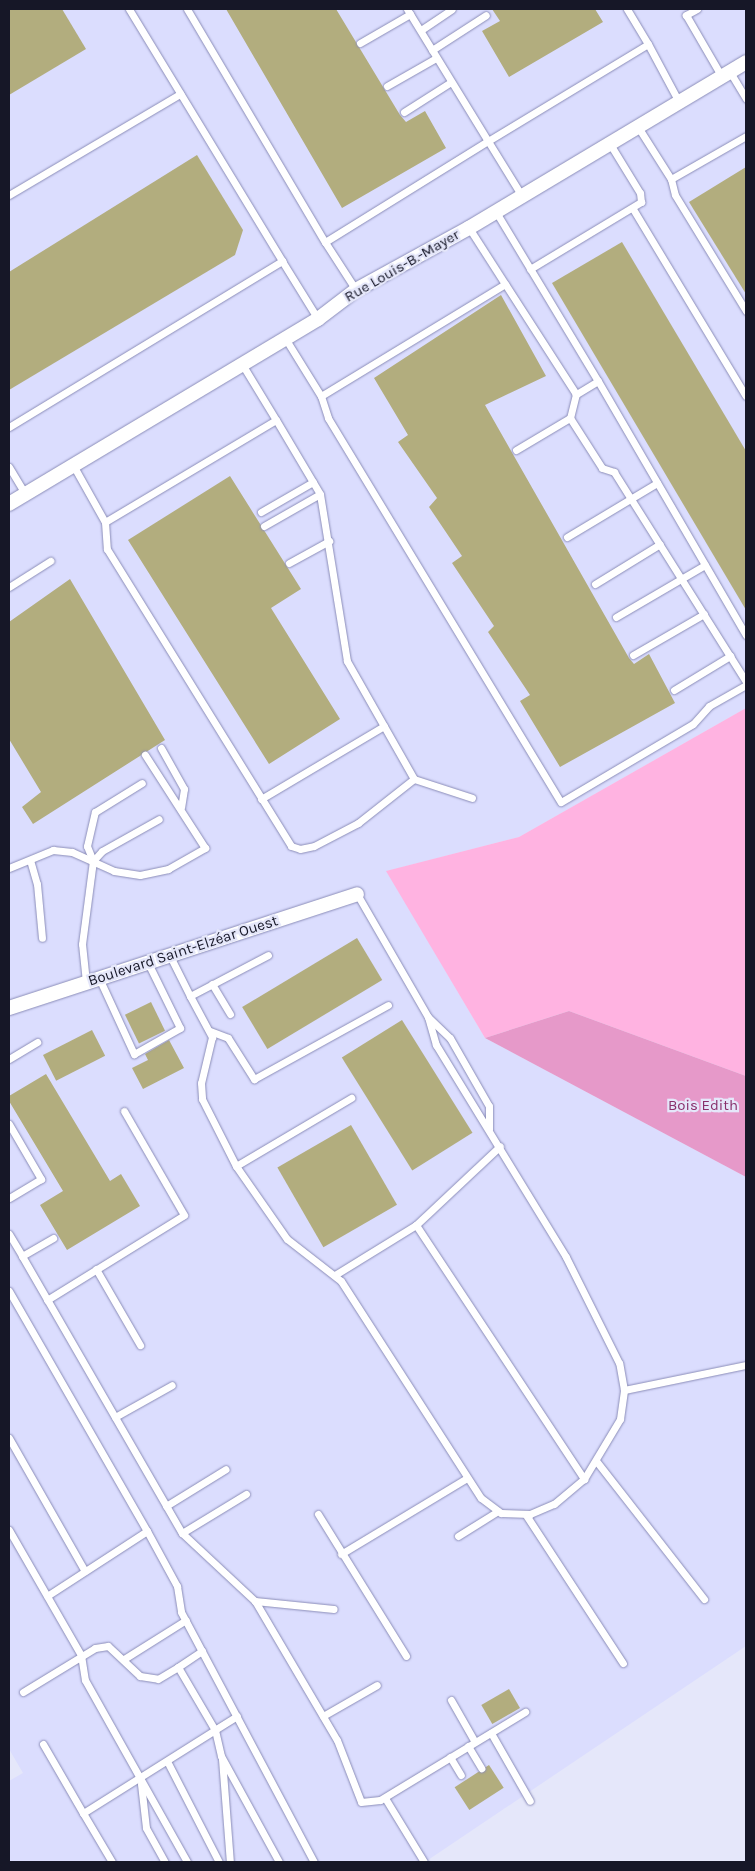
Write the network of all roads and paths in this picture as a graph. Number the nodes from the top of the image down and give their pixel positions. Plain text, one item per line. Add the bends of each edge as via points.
1 (129, 9) edge
2 (187, 9) edge
3 (452, 9) edge
4 (627, 9) edge
5 (697, 9) edge
6 (408, 11) edge
7 (684, 12) edge
8 (486, 15) dead end
9 (420, 30) junction
10 (360, 43) dead end
11 (648, 44) junction
12 (432, 50) junction
13 (436, 58) junction
14 (746, 62) edge
15 (726, 74) junction
16 (451, 82) junction
17 (387, 86) dead end
18 (180, 94) junction
19 (746, 99) edge
20 (679, 102) junction
21 (404, 112) dead end
22 (638, 127) junction
23 (746, 136) edge
24 (488, 142) junction
25 (610, 144) junction
26 (671, 179) junction
27 (9, 195) edge
28 (522, 196) junction
29 (634, 209) junction
30 (496, 212) junction
31 (470, 228) junction
32 (325, 242) junction
33 (282, 262) junction
34 (530, 269) junction
35 (505, 284) junction
36 (356, 290) junction
37 (746, 311) edge
38 (318, 319) junction
39 (285, 338) junction
40 (242, 364) junction
41 (598, 381) junction
42 (576, 394) junction
43 (321, 396) junction
44 (746, 396) edge
45 (570, 418) junction
46 (276, 420) junction
47 (9, 427) edge
48 (516, 450) dead end
49 (72, 465) junction
50 (9, 467) edge
51 (313, 482) junction
52 (657, 483) junction
53 (25, 494) junction
54 (320, 494) junction
55 (631, 499) junction
56 (9, 504) edge
57 (261, 512) dead end
58 (105, 522) junction
59 (264, 526) dead end
60 (567, 537) dead end
61 (329, 541) junction
62 (660, 544) junction
63 (50, 561) dead end
64 (289, 563) dead end
65 (705, 566) junction
66 (682, 579) junction
67 (595, 584) dead end
68 (9, 587) edge
69 (704, 614) junction
70 (616, 617) dead end
71 (746, 635) edge
72 (633, 655) dead end
73 (730, 656) junction
74 (746, 683) edge
75 (674, 690) dead end
76 (384, 726) junction
77 (161, 748) dead end
78 (145, 755) dead end
79 (414, 779) junction
80 (142, 783) dead end
81 (472, 798) dead end
82 (261, 799) junction
83 (181, 807) junction
84 (159, 819) dead end
85 (30, 860) junction
86 (93, 861) junction
87 (9, 868) edge
88 (357, 894) joint
89 (42, 938) dead end
90 (268, 955) dead end
91 (170, 956) junction
92 (148, 963) junction
93 (93, 980) junction
94 (212, 984) junction
95 (190, 996) junction
96 (388, 1005) dead end
97 (9, 1008) edge
98 (230, 1014) dead end
99 (428, 1017) junction
100 (210, 1031) junction
101 (37, 1042) dead end
102 (9, 1059) edge
103 (351, 1098) dead end
104 (124, 1111) dead end
105 (9, 1124) edge
106 (490, 1130) junction
107 (500, 1146) junction
108 (236, 1166) junction
109 (9, 1198) edge
110 (416, 1225) junction
111 (9, 1234) edge
112 (52, 1238) dead end
113 (22, 1256) junction
114 (96, 1269) junction
115 (335, 1275) junction
116 (9, 1291) edge
117 (47, 1300) junction
118 (140, 1345) dead end
119 (746, 1365) edge
120 (172, 1385) dead end
121 (624, 1390) junction
122 (115, 1417) junction
123 (9, 1438) edge
124 (597, 1462) junction
125 (226, 1469) dead end
126 (467, 1478) junction
127 (584, 1479) junction
128 (246, 1494) dead end
129 (166, 1506) junction
130 (498, 1511) junction
131 (318, 1514) dead end
132 (526, 1515) junction
133 (9, 1530) edge
134 (147, 1531) junction
135 (182, 1534) junction
136 (458, 1536) dead end
137 (12, 1541) edge
138 (341, 1554) junction
139 (86, 1571) junction
140 (47, 1596) junction
141 (704, 1599) dead end
142 (255, 1601) junction
143 (334, 1609) dead end
144 (186, 1620) junction
145 (202, 1651) junction
146 (81, 1656) junction
147 (406, 1656) dead end
148 (124, 1659) junction
149 (623, 1663) dead end
150 (178, 1667) junction
151 (377, 1685) dead end
152 (23, 1692) dead end
153 (451, 1700) dead end
154 (525, 1712) dead end
155 (236, 1716) junction
156 (323, 1716) junction
157 (215, 1730) junction
158 (491, 1732) junction
159 (44, 1744) dead end
160 (472, 1744) junction
161 (221, 1756) junction
162 (450, 1757) junction
163 (167, 1761) junction
164 (481, 1768) dead end
165 (461, 1775) dead end
166 (140, 1778) junction
167 (385, 1798) junction
168 (530, 1801) dead end
169 (83, 1813) junction
170 (112, 1862) edge
171 (165, 1862) edge
172 (187, 1862) edge
173 (219, 1862) edge
174 (230, 1862) edge
175 (280, 1862) edge
176 (314, 1862) edge
177 (424, 1862) edge

1 - 18 lane
2 - 32 lane
3 - 9 lane
4 - 11 lane
5 - 7 lane
6 - 9 lane
6 - 10 lane
7 - 15 lane
8 - 12 lane
9 - 12 lane
11 - 20 lane
11 - 24 lane
12 - 13 lane
13 - 16 lane
13 - 17 lane
14 - 15 street, Rue Louis-B.-Mayer
15 - 19 lane
15 - 20 street, Rue Louis-B.-Mayer
16 - 21 lane
16 - 24 lane
18 - 27 lane
18 - 33 lane
20 - 22 street, Rue Louis-B.-Mayer
22 - 25 street, Rue Louis-B.-Mayer
22 - 26 lane
23 - 26 lane
24 - 28 lane
24 - 32 lane
25 - 28 street, Rue Louis-B.-Mayer
25 - 29 lane via 640,193 641,202
26 - 37 lane via 676,195
28 - 30 street, Rue Louis-B.-Mayer
29 - 34 lane
29 - 44 lane
30 - 31 street, Rue Louis-B.-Mayer
30 - 34 lane
31 - 35 lane
31 - 36 street, Rue Louis-B.-Mayer
32 - 36 lane
33 - 38 lane
33 - 47 lane
34 - 41 lane
35 - 42 lane
35 - 43 lane
36 - 38 street, Rue Louis-B.-Mayer
38 - 39 street, Rue Louis-B.-Mayer
39 - 40 street, Rue Louis-B.-Mayer
39 - 43 lane
40 - 46 lane
40 - 49 street, Rue Louis-B.-Mayer
41 - 42 lane
41 - 52 lane
42 - 45 lane
43 - 74 lane via 328,418 562,802 693,724 710,706
45 - 48 lane
45 - 55 lane via 602,468 614,472
46 - 51 lane
46 - 58 lane
49 - 53 street, Rue Louis-B.-Mayer
49 - 58 lane
50 - 53 lane
51 - 54 lane
51 - 57 lane
52 - 55 lane
52 - 65 lane
53 - 56 street, Rue Louis-B.-Mayer
54 - 59 lane
54 - 61 lane
55 - 60 lane
55 - 62 lane
58 - 82 lane via 107,549
61 - 64 lane
61 - 76 lane via 346,661
62 - 66 lane
62 - 67 lane
63 - 68 lane
65 - 66 lane
65 - 71 lane
66 - 69 lane
66 - 70 lane
69 - 72 lane
69 - 73 lane
73 - 74 lane
73 - 75 lane
76 - 79 lane
76 - 82 lane
77 - 83 lane via 184,789
78 - 83 lane via 168,794
79 - 81 lane
79 - 82 lane via 358,822 300,850 287,841
80 - 86 lane via 95,812 87,846
83 - 86 lane via 205,848 168,869 140,876
84 - 86 lane via 102,851
85 - 86 lane via 53,850 72,852
85 - 87 lane
85 - 89 lane via 38,884
86 - 93 lane via 82,944
88 - 91 street, Boulevard Saint-Elzéar Ouest
88 - 99 lane
90 - 94 lane
91 - 92 street, Boulevard Saint-Elzéar Ouest
91 - 95 lane
92 - 93 street, Boulevard Saint-Elzéar Ouest
92 - 93 lane via 180,1028 134,1054
93 - 97 street, Boulevard Saint-Elzéar Ouest
94 - 95 lane
94 - 98 lane
95 - 100 lane
96 - 100 lane via 254,1079 228,1038
99 - 106 lane via 436,1045
99 - 106 lane via 450,1038 489,1106
100 - 108 lane via 202,1098
101 - 102 lane
103 - 108 lane
104 - 114 lane via 184,1216
105 - 109 lane via 41,1179
106 - 107 lane
107 - 110 lane
107 - 121 lane via 598,1318 619,1363
108 - 115 lane via 286,1239
110 - 115 lane
110 - 127 lane
111 - 113 lane
112 - 113 lane
113 - 117 lane
114 - 117 lane
114 - 118 lane
115 - 126 lane
116 - 134 lane
117 - 122 lane
119 - 121 lane
120 - 122 lane
121 - 124 lane via 620,1419
122 - 129 lane
123 - 139 lane
124 - 127 lane
124 - 141 lane
125 - 129 lane
126 - 130 lane
126 - 138 lane
127 - 132 lane via 554,1504
128 - 135 lane
129 - 135 lane
130 - 132 lane
130 - 136 lane
131 - 138 lane
132 - 149 lane
133 - 137 lane
134 - 139 lane
134 - 144 lane via 177,1586
135 - 142 lane
137 - 140 lane
138 - 147 lane
139 - 140 lane
140 - 146 lane
142 - 143 lane
142 - 156 lane
144 - 145 lane
144 - 148 lane
145 - 150 lane
145 - 155 lane
146 - 148 lane via 108,1646
146 - 152 lane
146 - 166 lane via 85,1680
148 - 150 lane via 140,1676 150,1679
150 - 157 lane
151 - 156 lane
153 - 160 lane
154 - 158 lane
155 - 157 lane
155 - 176 lane
156 - 167 lane via 337,1740 356,1796 366,1804
157 - 161 lane
157 - 163 lane
158 - 160 lane
158 - 168 lane
159 - 169 lane
160 - 162 lane
160 - 164 lane
161 - 174 lane
161 - 175 lane
162 - 165 lane
162 - 167 lane
163 - 166 lane
163 - 173 lane
166 - 169 lane
166 - 171 lane via 146,1828
166 - 172 lane
167 - 177 lane
169 - 170 lane

